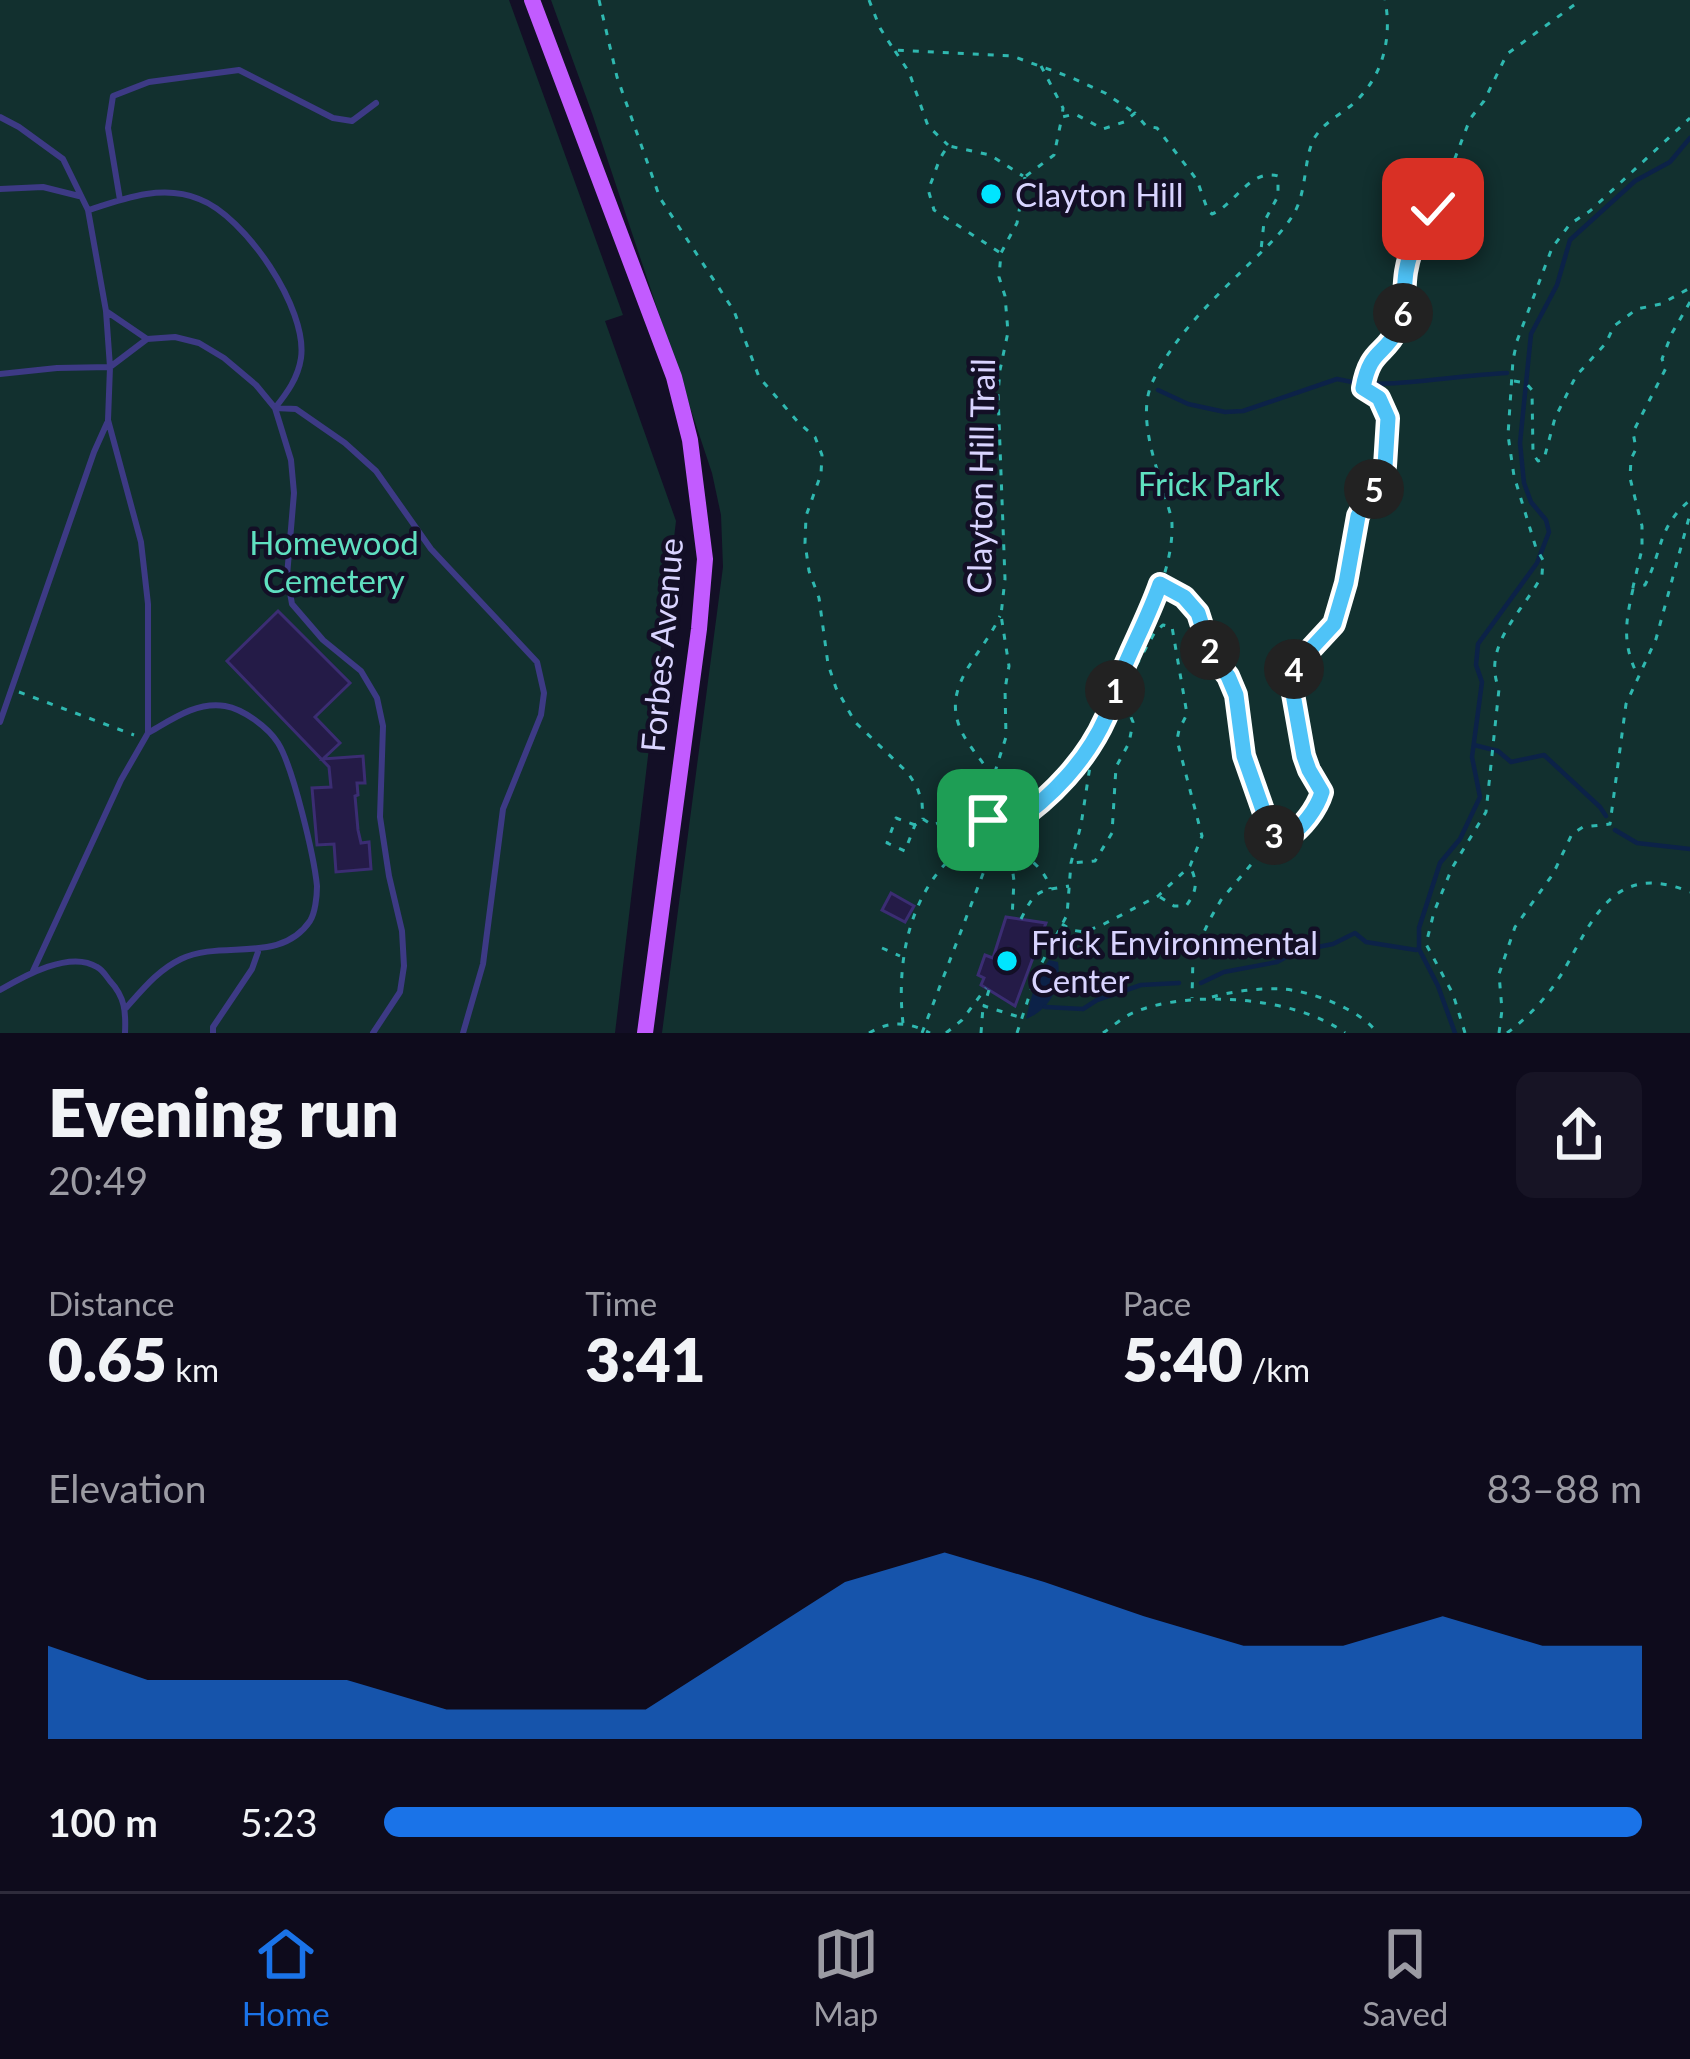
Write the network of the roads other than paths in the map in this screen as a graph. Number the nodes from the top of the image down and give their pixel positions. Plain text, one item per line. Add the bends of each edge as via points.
1 (532, 0) edge
2 (376, 103) dead end
3 (0, 117) edge
4 (0, 189) edge
5 (81, 196) junction
6 (120, 200) junction
7 (88, 210) junction
8 (106, 310) junction
9 (147, 339) junction
10 (110, 367) junction
11 (0, 374) edge
12 (275, 408) junction
13 (108, 420) junction
14 (0, 722) edge
15 (146, 736) junction
16 (258, 952) junction
17 (33, 971) junction
18 (0, 992) edge
19 (126, 1007) junction
20 (125, 1033) edge
21 (214, 1033) edge
22 (373, 1033) edge
23 (463, 1033) edge
24 (646, 1033) edge

1 - 24 main road, Forbes Avenue via 674,377 699,499 699,629
2 - 6 lane via 352,121 333,118 238,70 148,82 113,96 108,128
3 - 5 lane via 63,159
4 - 5 lane
5 - 7 lane
6 - 7 lane
6 - 12 lane via 196,197 250,238 297,320 302,356
7 - 8 lane
8 - 9 lane
8 - 10 lane
9 - 10 lane
9 - 12 lane via 199,343
10 - 11 lane
10 - 13 lane
12 - 22 lane via 294,493 292,604 361,671 383,726 380,817 404,966 400,992
12 - 23 lane via 296,409 376,471 431,549 537,662 541,716 503,808 483,964
13 - 14 lane
13 - 15 lane via 141,542
15 - 16 lane via 196,708 225,706 276,739 317,889 313,917 297,936
15 - 17 lane
16 - 19 lane via 184,957 155,974
16 - 21 lane
17 - 18 lane
17 - 19 lane via 76,961 97,966
19 - 20 lane

